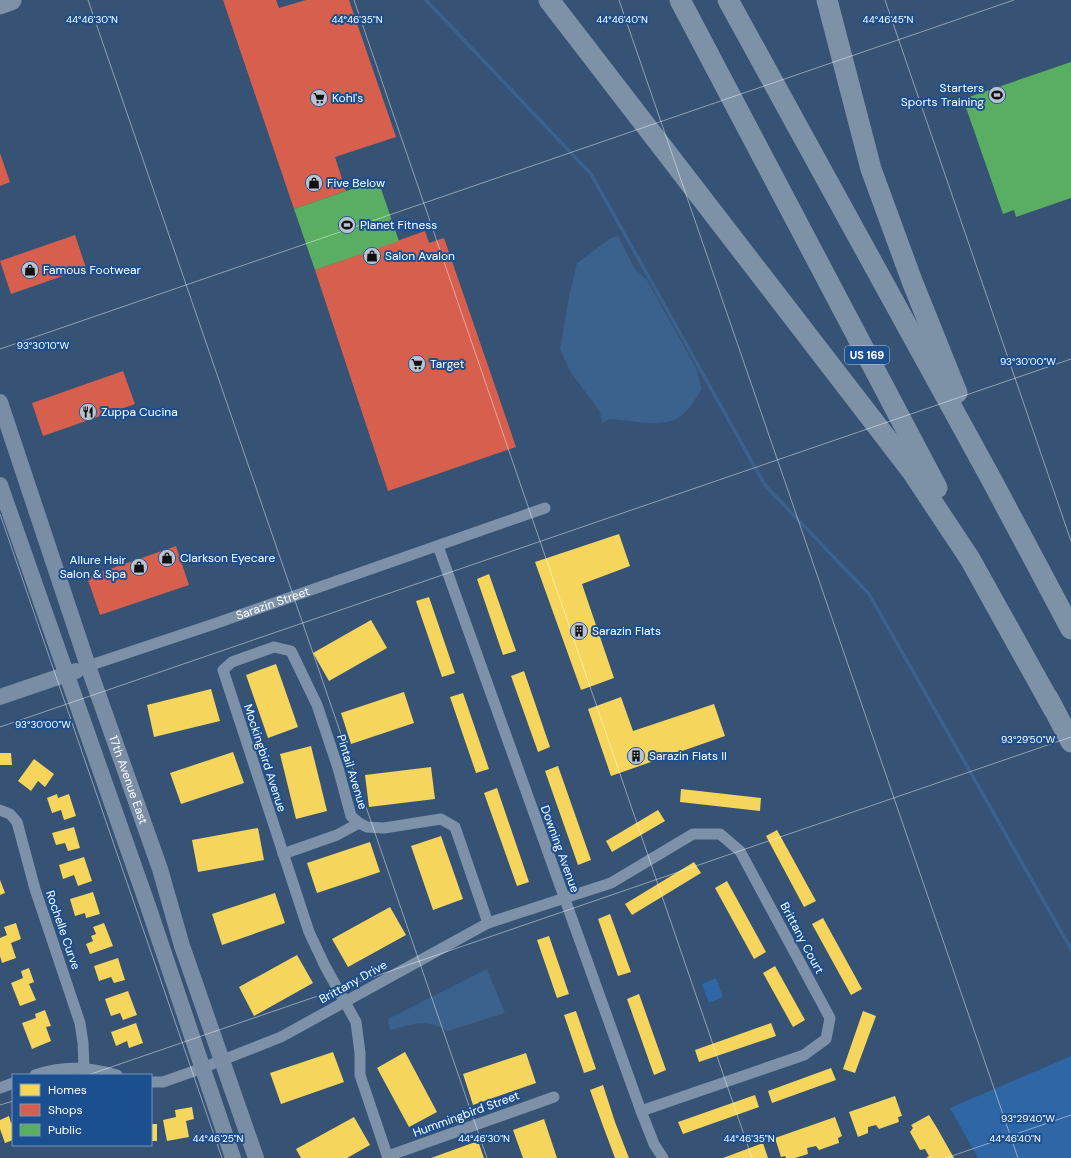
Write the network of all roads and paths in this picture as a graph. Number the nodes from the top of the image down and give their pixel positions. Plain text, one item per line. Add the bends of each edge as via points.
1 (11, 0) edge
2 (549, 0) edge
3 (680, 0) edge
4 (728, 0) edge
5 (827, 0) edge
6 (0, 4) edge
7 (0, 402) edge
8 (0, 434) edge
9 (990, 475) junction
10 (0, 485) edge
11 (545, 508) dead end
12 (37, 513) junction
13 (438, 546) junction
14 (1071, 630) edge
15 (291, 651) joint
16 (88, 666) junction
17 (67, 674) junction
18 (0, 698) edge
19 (1054, 710) junction
20 (1071, 742) edge
21 (0, 810) edge
22 (359, 823) junction
23 (283, 854) junction
24 (565, 899) junction
25 (488, 923) junction
26 (344, 1001) junction
27 (222, 1061) junction
28 (84, 1068) junction
29 (203, 1068) junction
30 (38, 1074) edge
31 (112, 1074) edge
32 (152, 1082) edge
33 (12, 1083) edge
34 (0, 1088) edge
35 (554, 1097) dead end
36 (641, 1111) junction
37 (388, 1157) edge
38 (234, 1158) edge
39 (256, 1158) edge
40 (663, 1158) edge

1 - 6 highway
2 - 19 highway via 911,470 970,559
3 - 19 highway, US 169
4 - 9 highway
5 - 9 highway via 871,169 912,281
7 - 12 street, 17th Avenue East
8 - 12 street via 13,471
9 - 14 highway
10 - 17 street, 17th Avenue East
11 - 13 street, Sarazin Street
12 - 16 street, 17th Avenue East
13 - 16 street, Sarazin Street
13 - 24 street, Downing Avenue
15 - 22 street, Pintail Avenue via 317,705 351,816
15 - 23 street, Mockingbird Avenue via 274,648 232,662 222,670
16 - 17 street, Sarazin Street
16 - 27 street, 17th Avenue East via 160,869 182,946
17 - 18 street, Sarazin Street
17 - 29 street, 17th Avenue East
19 - 20 highway, US 169
21 - 28 street, Rochelle Curve via 10,814 17,822 29,870 80,1023
22 - 23 street via 336,835
22 - 25 street, Pintail Avenue via 367,827 384,828 441,819 455,827
23 - 26 street, Mockingbird Avenue via 309,932
24 - 25 street, Brittany Drive
24 - 36 street, Downing Avenue
24 - 36 street, Brittany Court via 611,883 693,834 720,834 740,851 830,1018 826,1039 804,1055
25 - 26 street, Brittany Drive
26 - 27 street, Brittany Drive via 281,1037
26 - 37 street, Mockingbird Avenue via 356,1022 360,1075
27 - 29 street, Brittany Drive
27 - 39 street, 17th Avenue East
28 - 30 street via 68,1067
28 - 31 street
29 - 32 street, Brittany Drive via 163,1082
29 - 38 street, 17th Avenue East
33 - 34 street
35 - 37 street, Hummingbird Street
36 - 40 street, Downing Avenue via 654,1144

